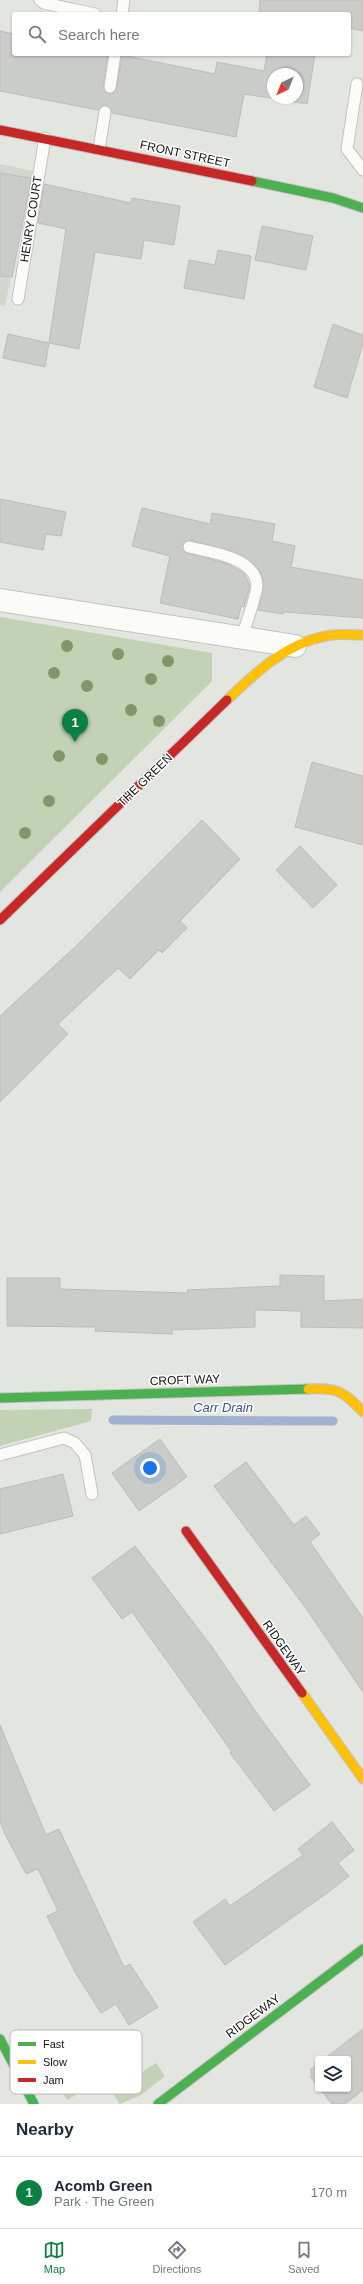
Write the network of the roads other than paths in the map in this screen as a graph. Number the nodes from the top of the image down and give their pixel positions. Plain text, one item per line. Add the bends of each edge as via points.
1 (40, 0) edge
2 (124, 0) edge
3 (86, 12) edge
4 (122, 12) edge
5 (115, 56) edge
6 (357, 84) dead end
7 (110, 87) dead end
8 (105, 112) dead end
9 (0, 130) edge
10 (44, 138) junction
11 (99, 149) junction
12 (363, 170) edge
13 (363, 208) edge
14 (18, 299) dead end
15 (189, 547) dead end
16 (0, 600) edge
17 (363, 635) edge
18 (242, 638) junction
19 (295, 646) junction
20 (0, 920) edge
21 (0, 1398) edge
22 (363, 1412) edge
23 (0, 1455) edge
24 (92, 1494) dead end
25 (186, 1531) dead end
26 (363, 1779) edge
27 (363, 1948) edge
28 (0, 2039) edge
29 (10, 2058) edge
30 (29, 2094) edge
31 (34, 2104) edge
32 (158, 2104) edge

1 - 3 lane
2 - 4 lane
5 - 7 lane
6 - 12 lane via 346,149
8 - 11 lane
9 - 10 street, FRONT STREET
10 - 11 street, FRONT STREET
10 - 14 lane, HENRY COURT
11 - 13 street, FRONT STREET via 333,198
15 - 18 lane via 234,558 253,572 257,585
16 - 18 street, THE GREEN
17 - 19 street, THE GREEN via 321,636
18 - 19 street, THE GREEN
19 - 20 street, THE GREEN via 266,665 244,684
21 - 22 street, CROFT WAY via 329,1388 346,1394
23 - 24 lane via 64,1438 75,1443 85,1455
25 - 26 street, RIDGEWAY
27 - 32 street, RIDGEWAY
28 - 29 street
30 - 31 street

